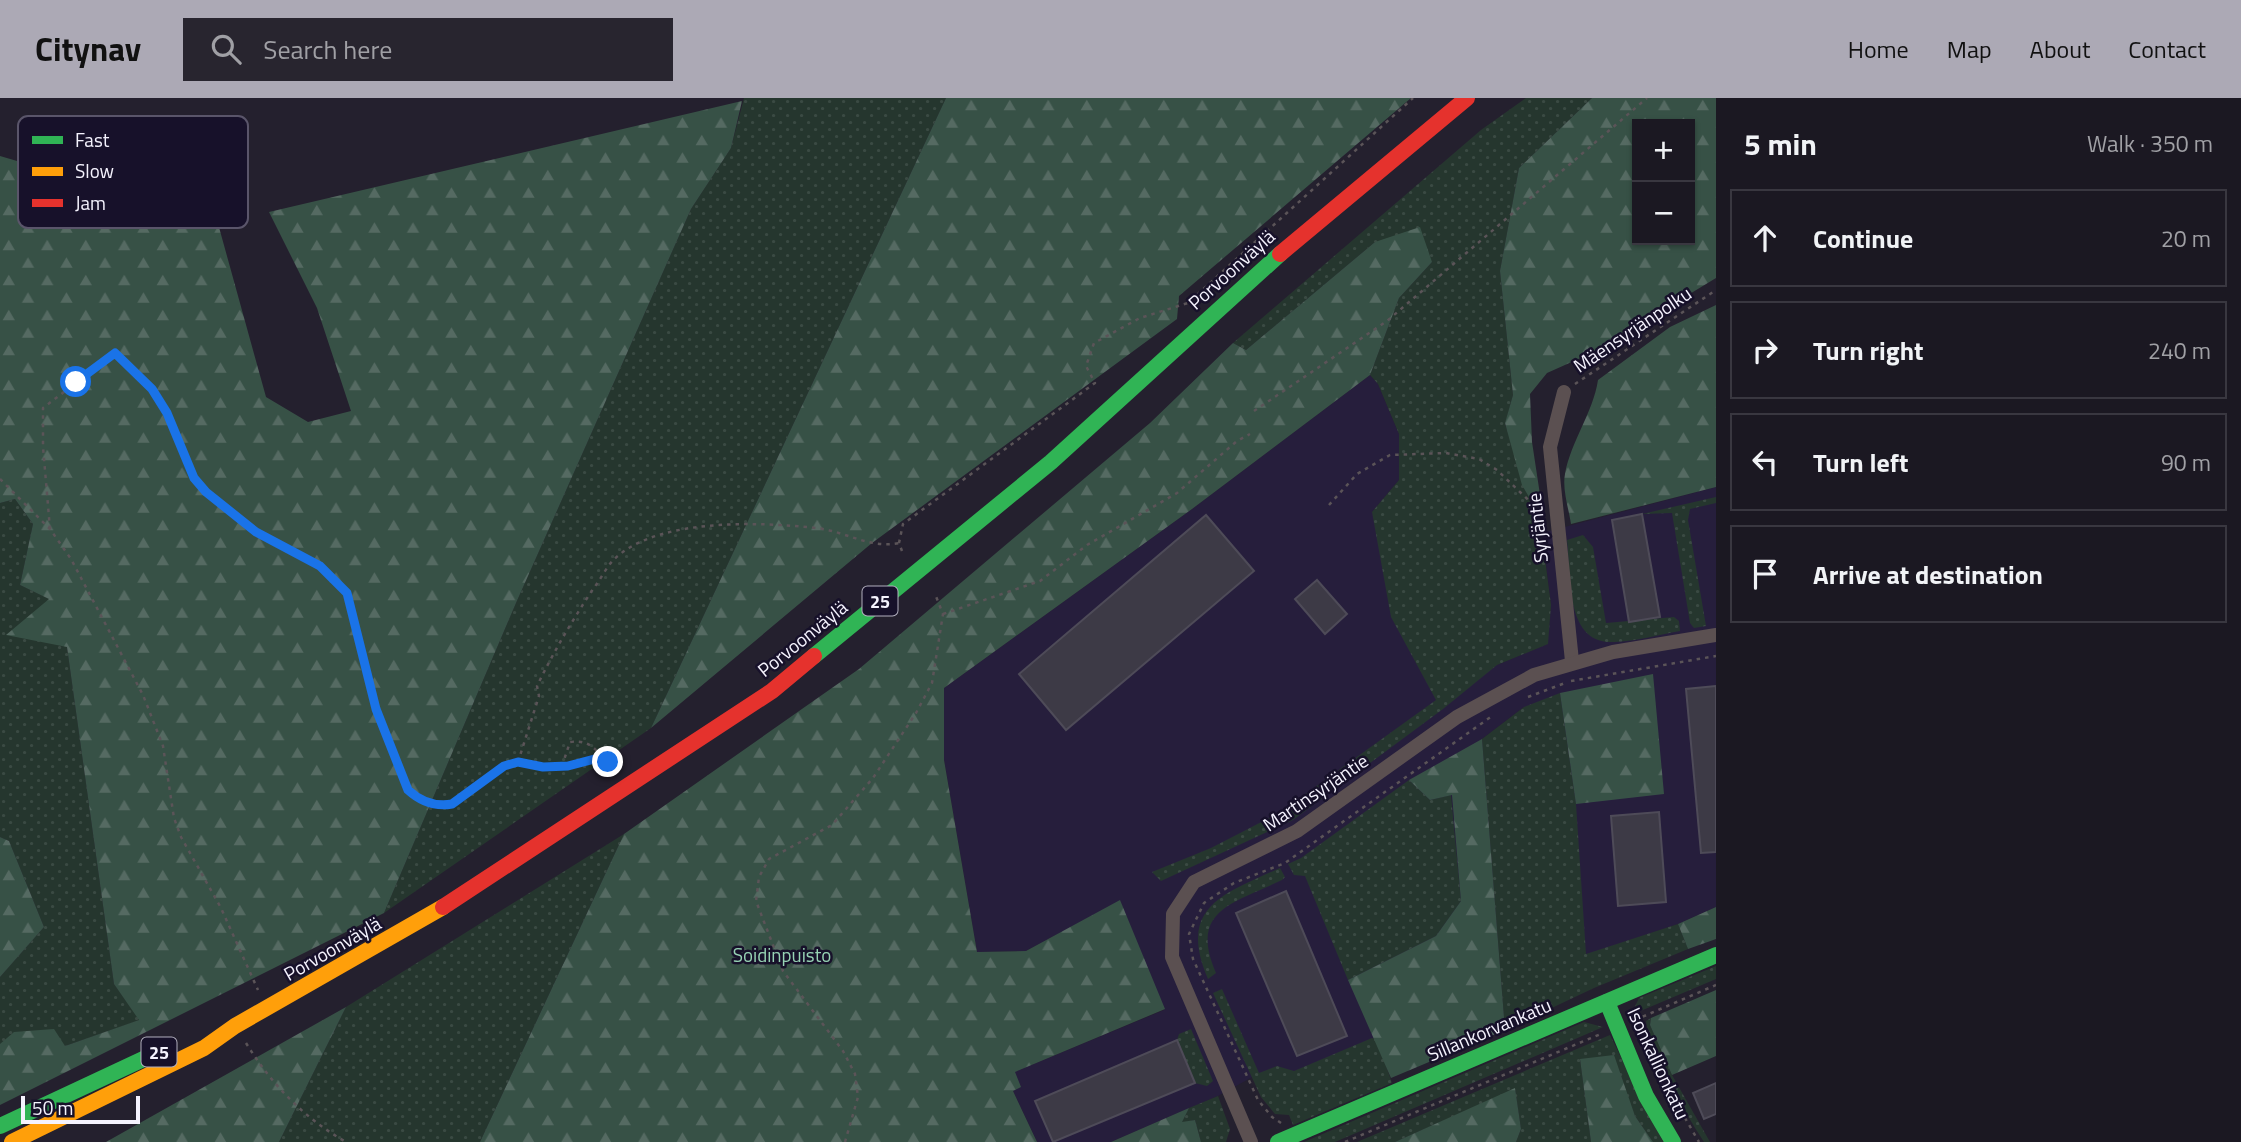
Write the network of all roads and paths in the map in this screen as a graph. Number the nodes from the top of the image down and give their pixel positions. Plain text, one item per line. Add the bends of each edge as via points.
1 (1413, 98) edge
2 (1467, 98) edge
3 (1647, 98) edge
4 (1716, 290) edge
5 (1564, 392) joint
6 (1254, 411) dead end
7 (1250, 434) dead end
8 (0, 478) edge
9 (1329, 505) dead end
10 (1556, 524) junction
11 (50, 529) junction
12 (899, 543) junction
13 (902, 551) dead end
14 (935, 594) dead end
15 (943, 614) junction
16 (1716, 635) edge
17 (1716, 656) edge
18 (1572, 661) junction
19 (1522, 699) dead end
20 (1500, 711) dead end
21 (602, 757) junction
22 (518, 762) junction
23 (562, 766) junction
24 (634, 782) junction
25 (1716, 955) edge
26 (1716, 985) edge
27 (1607, 1002) junction
28 (267, 1009) junction
29 (1638, 1018) junction
30 (235, 1026) junction
31 (1618, 1027) junction
32 (0, 1126) edge
33 (1285, 1139) edge
34 (12, 1142) edge
35 (346, 1142) edge
36 (845, 1142) edge
37 (1251, 1142) edge
38 (1345, 1142) edge
39 (1673, 1142) edge
40 (1699, 1142) edge

1 - 12 path via 1188,303 1140,318 1094,343 1086,366 1095,383 903,524
2 - 24 main road, Porvoonväylä / 25 via 1308,228 1051,462 772,691
3 - 6 path via 1387,321
4 - 5 path, Mäensyrjänpolku
5 - 10 street, Syrjäntie via 1550,447
7 - 15 path via 1237,440 1177,493 1087,545 1040,581
8 - 11 path
9 - 10 path via 1357,474 1390,455 1446,453 1479,459 1497,470
10 - 18 street, Syrjäntie
11 - 22 path via 43,408 115,353 152,389 194,478 206,492 256,532 320,566 347,593 376,709 408,790 418,799 452,804 504,766
11 - 28 path via 90,590 144,695 163,746 181,837 221,908
12 - 13 path
12 - 22 path via 861,541 814,527 732,524 657,535 630,547 604,571 564,630 537,686
14 - 15 path
15 - 36 path via 932,683 873,778 832,825 769,859 759,877 756,901 783,971 855,1074 858,1097
16 - 18 street, Martinsyrjäntie
17 - 19 path via 1568,682
18 - 37 street, Martinsyrjäntie via 1534,675 1457,717 1297,831 1194,882 1180,901 1170,932 1172,957
20 - 33 path via 1285,863 1234,883 1204,903 1189,934 1193,959 1258,1100 1287,1127
21 - 23 path
21 - 23 path via 582,741 570,742
21 - 24 path
22 - 23 path
24 - 28 main road, Porvoonväylä / 25 via 410,927
25 - 27 main road, Sillankorvankatu
26 - 29 path
27 - 31 main road, Isonkallionkatu
27 - 33 main road, Sillankorvankatu
28 - 30 main road, Porvoonväylä / 25
29 - 31 path
29 - 40 path via 1668,1087
30 - 32 main road, Porvoonväylä / 25 via 203,1031
30 - 34 main road, Porvoonväylä / 25 via 204,1048
30 - 35 path via 286,1096
31 - 38 path
31 - 39 main road, Isonkallionkatu via 1646,1096

